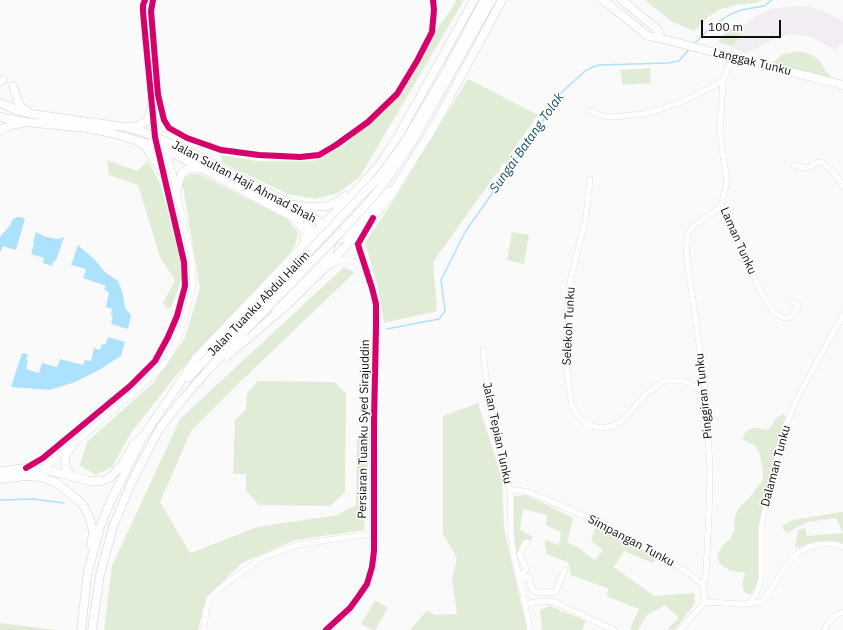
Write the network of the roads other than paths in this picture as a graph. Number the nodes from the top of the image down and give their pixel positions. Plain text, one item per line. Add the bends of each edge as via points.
1 (145, 0) edge
2 (152, 0) edge
3 (433, 0) edge
4 (438, 0) edge
5 (474, 0) edge
6 (484, 0) edge
7 (492, 0) edge
8 (502, 0) edge
9 (603, 0) edge
10 (622, 0) edge
11 (434, 10) junction
12 (482, 14) junction
13 (464, 19) junction
14 (661, 38) junction
15 (732, 57) junction
16 (723, 81) junction
17 (843, 85) edge
18 (13, 86) dead end
19 (0, 103) edge
20 (152, 104) junction
21 (590, 111) dead end
22 (32, 114) junction
23 (0, 117) edge
24 (25, 122) junction
25 (414, 126) junction
26 (125, 128) junction
27 (433, 128) junction
28 (0, 130) edge
29 (155, 137) junction
30 (186, 138) junction
31 (136, 140) junction
32 (407, 143) junction
33 (174, 145) junction
34 (157, 146) junction
35 (167, 150) junction
36 (188, 151) junction
37 (794, 165) dead end
38 (199, 168) junction
39 (163, 173) junction
40 (590, 179) dead end
41 (364, 182) junction
42 (843, 187) edge
43 (176, 193) junction
44 (350, 197) junction
45 (293, 205) junction
46 (721, 207) junction
47 (371, 215) junction
48 (296, 219) junction
49 (324, 225) junction
50 (315, 233) junction
51 (331, 241) junction
52 (303, 246) junction
53 (292, 258) junction
54 (326, 267) junction
55 (313, 271) junction
56 (367, 272) junction
57 (793, 302) dead end
58 (843, 315) edge
59 (240, 330) junction
60 (483, 350) dead end
61 (228, 356) junction
62 (706, 394) junction
63 (169, 399) junction
64 (183, 399) junction
65 (143, 437) junction
66 (73, 444) junction
67 (0, 471) edge
68 (26, 472) junction
69 (41, 473) junction
70 (74, 478) junction
71 (0, 479) edge
72 (510, 491) junction
73 (374, 534) junction
74 (528, 542) dead end
75 (843, 547) edge
76 (526, 569) junction
77 (565, 569) dead end
78 (88, 571) junction
79 (530, 576) junction
80 (519, 578) junction
81 (703, 585) junction
82 (705, 602) junction
83 (524, 604) junction
84 (749, 604) junction
85 (843, 612) edge
86 (81, 630) edge
87 (92, 630) edge
88 (204, 630) edge
89 (326, 630) edge
90 (530, 630) edge
91 (615, 630) edge
92 (680, 630) edge
93 (824, 630) edge

1 - 20 street via 143,12
2 - 30 street via 158,95 164,120 169,128
3 - 11 street
4 - 11 street
5 - 13 main road, Jalan Tuanku Abdul Halim
6 - 12 main road, Jalan Tuanku Abdul Halim
7 - 12 main road, Jalan Tuanku Abdul Halim
8 - 27 main road, Jalan Tuanku Abdul Halim
9 - 14 main road, Langgak Tunku via 648,36
10 - 14 main road via 658,30
11 - 30 street via 432,32 418,61 397,94 368,122 319,155 259,155 221,150
12 - 25 main road, Jalan Tuanku Abdul Halim
12 - 27 main road via 472,44
12 - 32 main road, Jalan Tuanku Abdul Halim
13 - 25 main road
13 - 41 main road, Jalan Tuanku Abdul Halim via 400,133 382,161
14 - 15 main road, Langgak Tunku
15 - 16 street, Laman Tunku
15 - 17 main road, Langgak Tunku
16 - 21 street via 684,101 643,114 614,118
16 - 46 street, Laman Tunku via 720,131 727,180
18 - 22 main road via 22,108
19 - 22 main road, Jalan Sultan Haji Ahmad Shah
20 - 26 main road via 147,122
20 - 29 street
22 - 26 main road, Jalan Sultan Haji Ahmad Shah
23 - 24 main road, Jalan Sultan Haji Ahmad Shah
24 - 28 main road
24 - 31 main road, Jalan Sultan Haji Ahmad Shah via 87,128
25 - 32 main road, Jalan Tuanku Abdul Halim
26 - 29 main road, Jalan Sultan Haji Ahmad Shah
27 - 47 main road, Jalan Tuanku Abdul Halim via 389,198
29 - 33 main road, Jalan Sultan Haji Ahmad Shah
29 - 34 street
30 - 33 street
30 - 36 street via 185,145
31 - 34 main road, Jalan Sultan Haji Ahmad Shah
31 - 39 main road via 146,147
32 - 59 main road, Jalan Tuanku Abdul Halim, bridge
33 - 35 street
33 - 36 main road, Jalan Sultan Haji Ahmad Shah
34 - 35 main road, Jalan Sultan Haji Ahmad Shah
34 - 39 street
35 - 38 main road, Jalan Sultan Haji Ahmad Shah
35 - 43 street
36 - 45 main road, Jalan Sultan Haji Ahmad Shah
37 - 42 street via 805,168 818,162 823,163
38 - 43 main road via 189,168 181,174
38 - 48 main road, Jalan Sultan Haji Ahmad Shah
39 - 68 street via 184,262 185,286 171,332 155,361 130,386
40 - 62 street, Selekoh Tunku via 586,218 570,283 567,316 566,366 572,405 577,415 591,426 612,426 622,422 646,394 664,381 686,382
41 - 44 main road, Jalan Tuanku Abdul Halim
41 - 45 main road via 327,206
43 - 66 street via 192,260 193,285 183,327 162,367
44 - 47 main road via 345,208 349,218
44 - 49 main road, Jalan Tuanku Abdul Halim
45 - 49 main road, Jalan Sultan Haji Ahmad Shah
46 - 57 street, Laman Tunku via 763,295 775,314 788,318 799,307
46 - 62 street, Pinggiran Tunku via 693,226 688,233 686,251
47 - 51 main road via 344,238
47 - 54 main road, Jalan Tuanku Abdul Halim
47 - 56 street, Persiaran Tuanku Syed Sirajuddin via 358,244
48 - 50 main road, Jalan Sultan Haji Ahmad Shah
48 - 52 main road via 305,234
49 - 50 main road, Jalan Tuanku Abdul Halim
49 - 51 main road
50 - 51 main road, Jalan Sultan Haji Ahmad Shah
50 - 52 main road, Jalan Tuanku Abdul Halim
51 - 55 main road via 329,254
52 - 53 main road, Jalan Tuanku Abdul Halim
53 - 55 main road via 307,253 311,255 316,260
53 - 63 main road, Jalan Tuanku Abdul Halim via 196,358
54 - 56 street via 338,261 348,260
54 - 61 main road, Jalan Tuanku Abdul Halim
55 - 61 main road
56 - 73 street, Persiaran Tuanku Syed Sirajuddin via 376,304
58 - 84 street, Dalaman Tunku via 797,398 782,435 773,483 762,521 761,580
59 - 63 main road, Jalan Tuanku Abdul Halim via 210,355
59 - 64 main road, Jalan Tuanku Abdul Halim
60 - 72 street, Jalan Tepian Tunku via 489,404
61 - 64 main road
62 - 81 street, Pinggiran Tunku via 710,470
63 - 65 main road, Jalan Tuanku Abdul Halim
64 - 87 main road, Jalan Tuanku Abdul Halim via 160,428 134,477 113,527 100,575
65 - 70 main road via 134,444 123,463 107,479 96,482
65 - 78 main road, Jalan Tuanku Abdul Halim via 108,506
66 - 69 street
66 - 70 main road via 66,455 65,463 67,471
67 - 68 main road
68 - 69 main road
68 - 71 main road
69 - 70 main road
69 - 78 main road via 78,500 88,513 92,532
72 - 80 street, Jalan Tepian Tunku via 511,533
72 - 81 street, Simpangan Tunku via 531,493 604,524 664,557
73 - 88 street via 298,545 262,558 210,598
73 - 89 street, Persiaran Tuanku Syed Sirajuddin via 372,567 367,584 350,608
74 - 76 street via 520,553
75 - 84 street via 820,544 808,547 787,564 766,597
76 - 79 street
76 - 80 street
77 - 79 street via 555,592 539,593 533,590
78 - 86 main road, Jalan Tuanku Abdul Halim
79 - 80 street
80 - 83 street, Jalan Tepian Tunku
81 - 82 street, Pinggiran Tunku
82 - 84 street
82 - 92 street
83 - 90 street, Jalan Tepian Tunku
83 - 91 street via 553,601
85 - 93 street via 836,615

